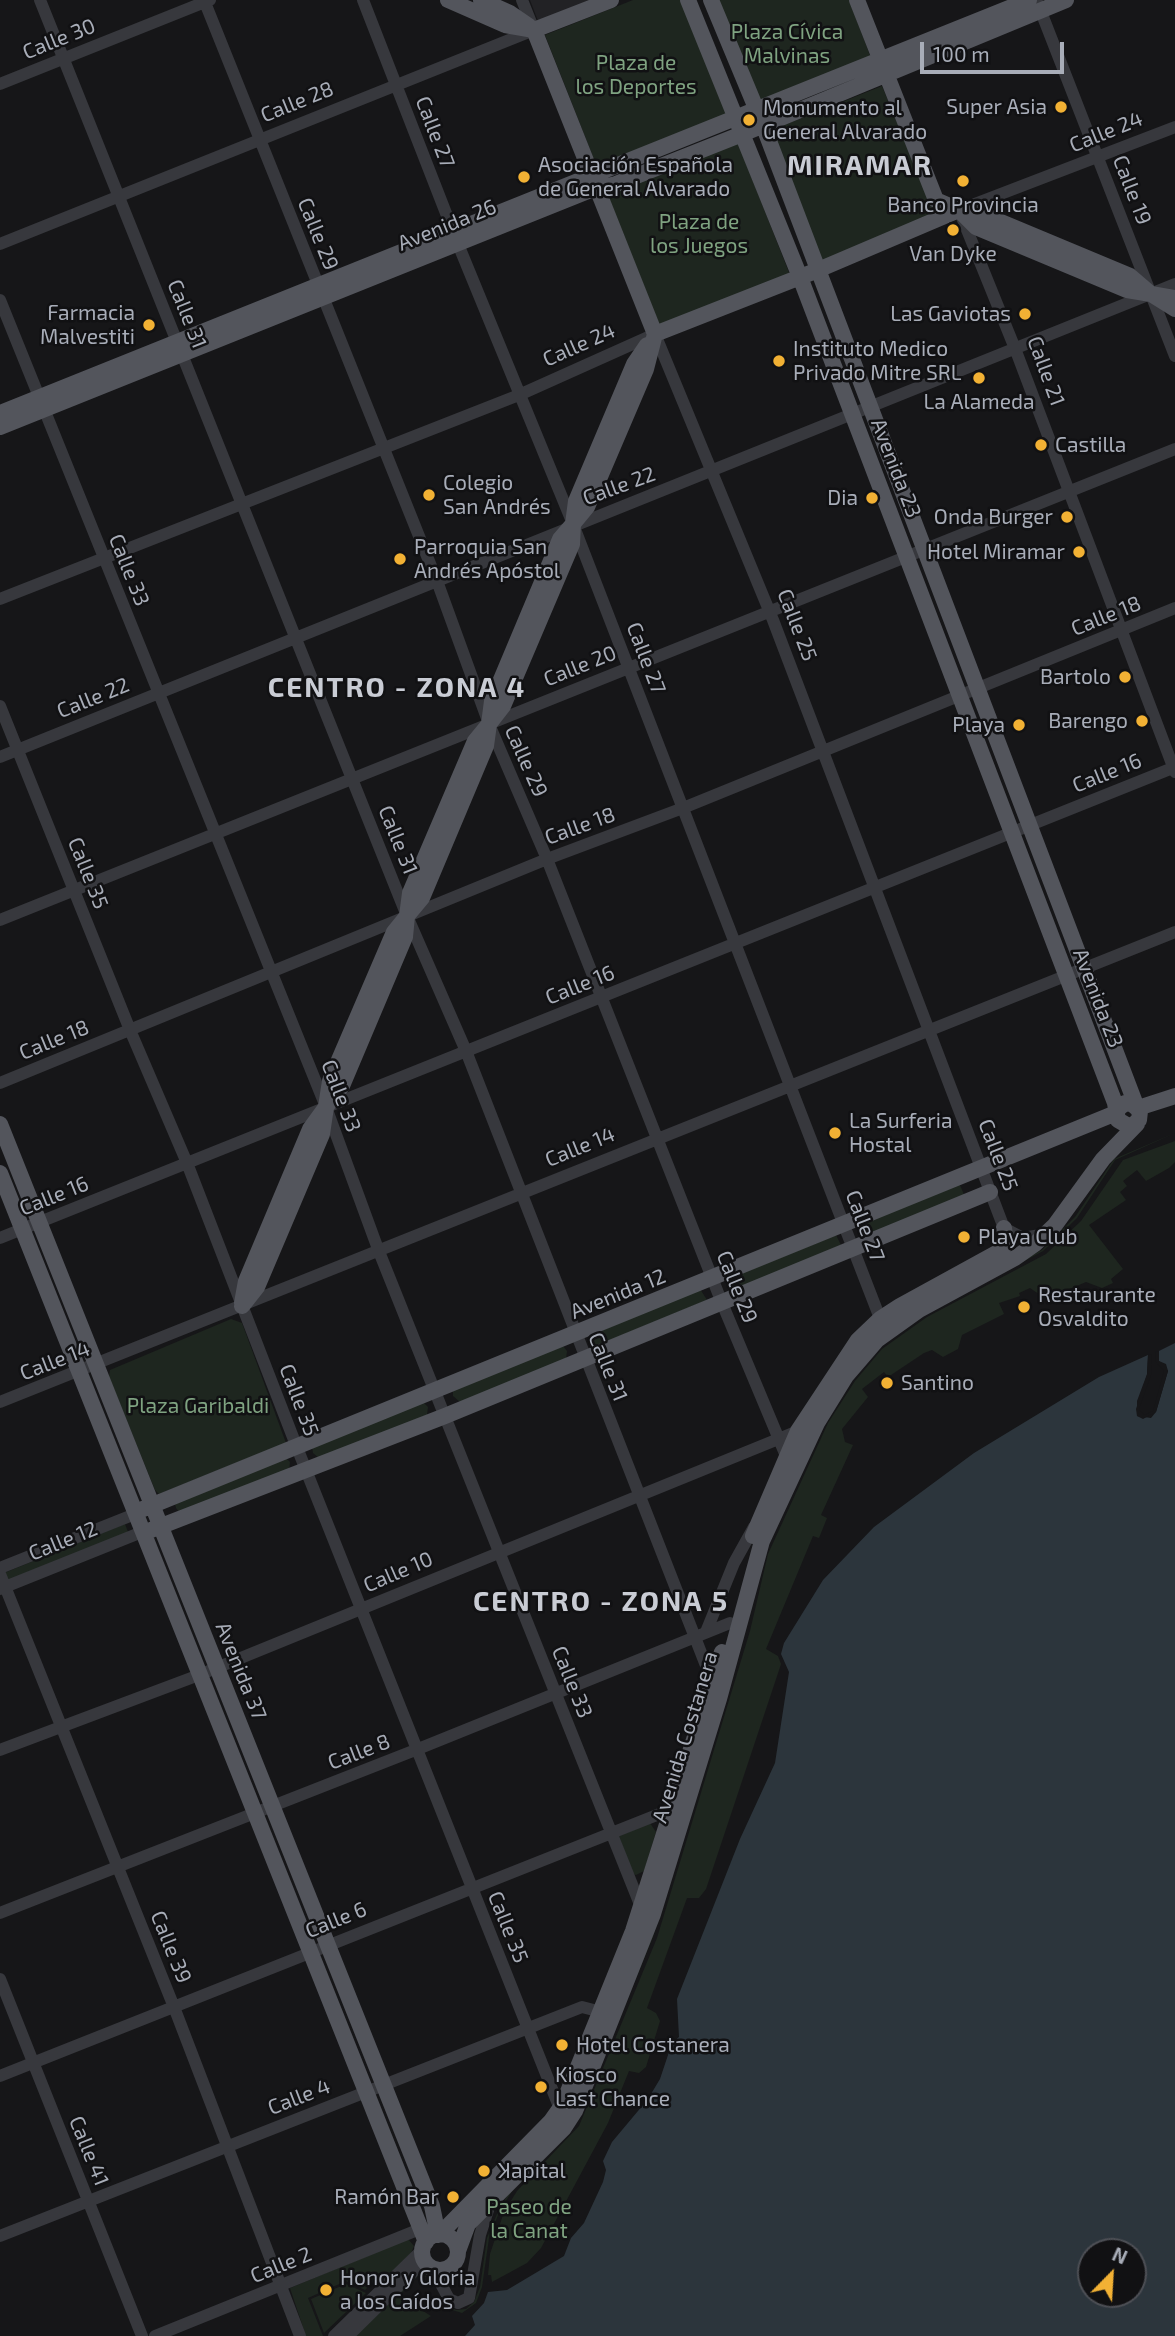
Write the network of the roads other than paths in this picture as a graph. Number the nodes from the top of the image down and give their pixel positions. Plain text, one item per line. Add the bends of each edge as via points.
1 (40, 0) edge
2 (363, 0) edge
3 (448, 0) edge
4 (481, 0) edge
5 (522, 0) edge
6 (611, 0) edge
7 (688, 0) edge
8 (711, 0) edge
9 (857, 0) edge
10 (1066, 0) edge
11 (206, 1) edge
12 (1035, 3) edge
13 (534, 30) junction
14 (63, 58) junction
15 (883, 67) junction
16 (0, 83) edge
17 (397, 85) junction
18 (747, 113) junction
19 (763, 125) junction
20 (1175, 127) edge
21 (742, 134) junction
22 (260, 140) junction
23 (1099, 157) junction
24 (596, 182) junction
25 (118, 197) junction
26 (959, 210) junction
27 (455, 237) junction
28 (0, 244) edge
29 (817, 270) junction
30 (800, 277) junction
31 (1175, 284) edge
32 (320, 291) junction
33 (1152, 294) junction
34 (1175, 298) edge
35 (0, 300) edge
36 (1175, 309) edge
37 (655, 334) junction
38 (180, 348) junction
39 (1016, 351) junction
40 (1175, 356) edge
41 (519, 395) junction
42 (41, 403) junction
43 (870, 408) junction
44 (0, 413) edge
45 (853, 415) junction
46 (0, 427) edge
47 (383, 447) junction
48 (1175, 449) edge
49 (712, 472) junction
50 (1068, 491) junction
51 (242, 503) junction
52 (573, 524) junction
53 (923, 548) junction
54 (906, 555) junction
55 (104, 558) junction
56 (436, 581) junction
57 (0, 599) edge
58 (1175, 608) edge
59 (770, 612) junction
60 (1121, 630) junction
61 (296, 638) junction
62 (629, 668) junction
63 (977, 689) junction
64 (158, 693) junction
65 (960, 696) junction
66 (0, 706) edge
67 (489, 724) junction
68 (17, 750) junction
69 (823, 752) junction
70 (0, 757) edge
71 (1174, 769) edge
72 (353, 780) junction
73 (683, 808) junction
74 (1029, 825) junction
75 (1012, 832) junction
76 (215, 834) junction
77 (547, 859) junction
78 (875, 887) junction
79 (75, 890) junction
80 (407, 916) junction
81 (0, 920) edge
82 (1175, 932) edge
83 (736, 943) junction
84 (1083, 968) junction
85 (271, 972) junction
86 (1067, 975) junction
87 (602, 996) junction
88 (130, 1030) junction
89 (930, 1031) junction
90 (466, 1051) junction
91 (0, 1083) edge
92 (791, 1086) junction
93 (1175, 1097) edge
94 (326, 1107) junction
95 (1117, 1112) junction
96 (1137, 1114) junction
97 (0, 1124) edge
98 (658, 1137) junction
99 (187, 1163) junction
100 (981, 1170) junction
101 (0, 1173) edge
102 (519, 1192) junction
103 (990, 1192) junction
104 (39, 1222) junction
105 (845, 1226) junction
106 (1004, 1228) junction
107 (22, 1229) junction
108 (1046, 1234) junction
109 (0, 1238) edge
110 (378, 1249) junction
111 (853, 1249) junction
112 (712, 1279) junction
113 (722, 1303) junction
114 (242, 1306) junction
115 (882, 1326) junction
116 (574, 1335) junction
117 (584, 1359) junction
118 (97, 1366) junction
119 (79, 1373) junction
120 (435, 1391) junction
121 (0, 1402) edge
122 (445, 1416) junction
123 (804, 1433) junction
124 (779, 1439) junction
125 (296, 1445) junction
126 (786, 1457) junction
127 (306, 1470) junction
128 (639, 1498) junction
129 (151, 1503) junction
130 (135, 1514) junction
131 (760, 1514) junction
132 (161, 1528) junction
133 (142, 1532) junction
134 (499, 1550) junction
135 (0, 1568) edge
136 (2, 1583) edge
137 (362, 1608) junction
138 (730, 1623) junction
139 (700, 1635) junction
140 (217, 1667) junction
141 (199, 1675) junction
142 (716, 1688) junction
143 (556, 1693) junction
144 (61, 1726) junction
145 (418, 1749) junction
146 (0, 1750) edge
147 (688, 1803) junction
148 (272, 1807) junction
149 (671, 1809) junction
150 (254, 1813) junction
151 (610, 1832) junction
152 (118, 1867) junction
153 (471, 1887) junction
154 (641, 1907) junction
155 (0, 1913) edge
156 (327, 1945) junction
157 (310, 1952) junction
158 (0, 1979) edge
159 (174, 2007) junction
160 (607, 2013) junction
161 (527, 2027) junction
162 (34, 2063) junction
163 (0, 2076) edge
164 (383, 2084) junction
165 (365, 2091) junction
166 (560, 2109) junction
167 (227, 2145) junction
168 (88, 2201) junction
169 (491, 2201) junction
170 (0, 2236) edge
171 (430, 2246) junction
172 (458, 2251) junction
173 (281, 2286) junction
174 (142, 2336) edge
175 (155, 2336) edge
176 (300, 2336) edge
177 (334, 2336) edge
178 (348, 2336) edge

1 - 14 street, Calle 31
2 - 17 street, Calle 27
3 - 13 main road via 505,25
4 - 13 main road
5 - 13 street, Calle 25
6 - 13 main road, Calle 28
7 - 18 main road, Avenida 23
8 - 18 main road, Avenida 23
9 - 15 main road
10 - 12 main road, Avenida 26
11 - 14 street, Calle 30
11 - 22 street, Calle 29
12 - 15 main road, Avenida 26
12 - 23 street, Calle 19
13 - 17 street, Calle 28
13 - 24 main road, Calle 25
14 - 16 street, Calle 30
14 - 25 street, Calle 31
15 - 18 main road, Avenida 26
15 - 19 main road, Avenida 26
15 - 26 main road via 936,200
17 - 22 street, Calle 28
17 - 27 street, Calle 27
18 - 19 main road, Avenida 23
18 - 21 main road, Avenida 23
18 - 24 main road, Avenida 26
19 - 21 main road, Avenida 26
19 - 29 main road, Avenida 23
20 - 23 street, Calle 24
21 - 24 main road, Avenida 26
21 - 30 main road, Avenida 23
22 - 25 street, Calle 28
22 - 32 street, Calle 29
23 - 26 street, Calle 24
23 - 33 street, Calle 19
24 - 27 main road, Avenida 26
24 - 37 main road, Calle 25
25 - 28 street, Calle 28
25 - 38 street, Calle 31
26 - 29 main road, Calle 24
26 - 33 main road via 976,227 1128,290
26 - 39 street, Calle 21
27 - 32 main road, Avenida 26
27 - 41 street, Calle 27
29 - 30 main road, Calle 24
29 - 43 main road, Avenida 23
30 - 37 main road, Calle 24
30 - 45 main road, Avenida 23
31 - 33 street, Calle 22
32 - 38 main road, Avenida 26
32 - 47 street, Calle 29
33 - 34 main road
33 - 36 main road
33 - 39 street, Calle 22
33 - 40 street, Calle 19
35 - 42 street, Calle 33
37 - 41 street, Calle 24
37 - 49 street, Calle 25
37 - 52 main road via 629,376 576,501
38 - 42 main road, Avenida 26
38 - 51 street, Calle 31
39 - 43 street, Calle 22
39 - 50 street, Calle 21
41 - 47 street, Calle 24
41 - 52 street, Calle 27
42 - 44 main road, Avenida 26
42 - 46 main road, Avenida 26
42 - 55 street, Calle 33
43 - 45 street, Calle 22
43 - 53 main road, Avenida 23
45 - 49 street, Calle 22
45 - 54 main road, Avenida 23
47 - 51 street, Calle 24
47 - 56 street, Calle 29
48 - 50 street, Calle 20
49 - 52 street, Calle 22
49 - 59 street, Calle 25
50 - 53 street, Calle 20
50 - 60 street, Calle 21
51 - 55 street, Calle 24
51 - 61 street, Calle 31
52 - 56 street, Calle 22
52 - 62 street, Calle 27
52 - 67 main road via 555,552 492,701
53 - 54 street, Calle 20
53 - 63 main road, Avenida 23
54 - 59 street, Calle 20
54 - 65 main road, Avenida 23
55 - 57 street, Calle 24
55 - 64 street, Calle 33
56 - 61 street, Calle 22
56 - 67 street, Calle 29
58 - 60 street, Calle 18
59 - 62 street, Calle 20
59 - 69 street, Calle 25
60 - 63 street, Calle 18
60 - 71 street, Calle 21
61 - 64 street, Calle 22
61 - 72 street, Calle 31
62 - 67 street, Calle 20
62 - 73 street, Calle 27
63 - 65 street, Calle 18
63 - 74 main road, Avenida 23
64 - 68 street, Calle 22
64 - 76 street, Calle 33
65 - 69 street, Calle 18
65 - 75 main road, Avenida 23
66 - 68 street, Calle 35
67 - 72 street, Calle 20
67 - 77 street, Calle 29
67 - 80 main road via 469,753 410,893
68 - 70 street, Calle 22
68 - 79 street, Calle 35
69 - 73 street, Calle 18
69 - 78 street, Calle 25
71 - 74 street, Calle 16
72 - 76 street, Calle 20
72 - 80 street, Calle 31
73 - 77 street, Calle 18
73 - 83 street, Calle 27
74 - 75 street, Calle 16
74 - 84 main road, Avenida 23
75 - 78 street, Calle 16
75 - 86 main road, Avenida 23
76 - 79 street, Calle 20
76 - 85 street, Calle 33
77 - 80 street, Calle 18
77 - 87 street, Calle 29
78 - 83 street, Calle 16
78 - 89 street, Calle 25
79 - 81 street, Calle 20
79 - 88 street, Calle 35
80 - 85 street, Calle 18
80 - 90 street, Calle 31
80 - 94 main road via 394,932 330,1081
82 - 84 street, Calle 14
83 - 87 street, Calle 16
83 - 92 street, Calle 27
84 - 86 street, Calle 14
84 - 96 main road, Avenida 23
85 - 88 street, Calle 18
85 - 94 street, Calle 33
86 - 89 street, Calle 14
86 - 95 main road, Avenida 23
87 - 90 street, Calle 16
87 - 98 street, Calle 29
88 - 91 street, Calle 18
88 - 99 street, Calle 35
89 - 92 street, Calle 14
89 - 100 street, Calle 25
90 - 94 street, Calle 16
90 - 102 street, Calle 31
92 - 98 street, Calle 14
92 - 105 street, Calle 27
93 - 96 main road
94 - 99 street, Calle 16
94 - 110 street, Calle 33
94 - 114 main road via 310,1129 251,1269
95 - 96 main road via 1123,1126
95 - 100 main road, Avenida 12
96 - 108 main road, Avenida Costanera
97 - 104 main road, Avenida 37
98 - 102 street, Calle 14
98 - 112 street, Calle 29
99 - 104 street, Calle 16
99 - 114 street, Calle 35
100 - 103 street, Calle 25
100 - 105 main road, Avenida 12
101 - 107 main road, Avenida 37
102 - 110 street, Calle 14
102 - 116 street, Calle 31
103 - 106 street, Calle 25
103 - 111 main road
104 - 107 street, Calle 16
104 - 118 main road, Avenida 37
105 - 111 street, Calle 27
105 - 112 main road, Avenida 12
106 - 108 street via 1023,1238
106 - 115 main road, Avenida Costanera via 1006,1242 998,1253
107 - 109 street, Calle 16
107 - 119 main road, Avenida 37
108 - 115 main road, Avenida Costanera via 1014,1258
110 - 114 street, Calle 14
110 - 120 street, Calle 33
111 - 113 main road
111 - 115 street, Calle 27
112 - 113 street, Calle 29
112 - 116 main road, Avenida 12
113 - 117 main road
113 - 124 street, Calle 29
114 - 118 street, Calle 14
114 - 125 street, Calle 35
115 - 123 main road, Avenida Costanera via 841,1363
116 - 117 street, Calle 31
116 - 120 main road, Avenida 12
117 - 122 main road
117 - 128 street, Calle 31
118 - 119 street, Calle 14
118 - 129 main road, Avenida 37
119 - 121 street, Calle 14
119 - 130 main road, Avenida 37
120 - 122 street, Calle 33
120 - 125 main road, Avenida 12
122 - 127 main road
122 - 134 street, Calle 33
123 - 124 street, Calle 10
123 - 126 main road, Avenida Costanera
123 - 142 main road, Avenida Costanera via 762,1541
124 - 126 street, Calle 29
124 - 128 street, Calle 10
125 - 127 street, Calle 35
125 - 129 main road, Avenida 12
126 - 131 main road, Avenida Costanera
127 - 132 main road
127 - 137 street, Calle 35
128 - 134 street, Calle 10
128 - 139 street, Calle 31
129 - 130 main road, Avenida 12
129 - 132 main road, Avenida 37
130 - 133 main road, Avenida 37
130 - 135 street, Calle 12
131 - 138 main road, Avenida Costanera
131 - 139 street
132 - 133 main road
132 - 140 main road, Avenida 37
133 - 136 street, Calle 12
133 - 141 main road, Avenida 37
134 - 137 street, Calle 10
134 - 143 street, Calle 33
136 - 144 street, Calle 39
137 - 140 street, Calle 10
137 - 145 street, Calle 35
138 - 139 street, Calle 8
138 - 142 main road, Avenida Costanera
139 - 142 street, Calle 31
139 - 143 street, Calle 8
140 - 141 street, Calle 10
140 - 148 main road, Avenida 37
141 - 144 street, Calle 10
141 - 150 main road, Avenida 37
142 - 147 main road, Avenida Costanera
142 - 149 main road, Avenida Costanera
143 - 145 street, Calle 8
143 - 151 street, Calle 33
144 - 146 street, Calle 10
144 - 152 street, Calle 39
145 - 148 street, Calle 8
145 - 153 street, Calle 35
147 - 149 street, Calle 6
147 - 160 main road, Avenida Costanera via 653,1914
148 - 150 street, Calle 8
148 - 156 main road, Avenida 37
149 - 151 street, Calle 6
149 - 154 main road, Avenida Costanera
150 - 152 street, Calle 8
150 - 157 main road, Avenida 37
151 - 153 street, Calle 6
151 - 154 street, Calle 33
152 - 155 street, Calle 8
152 - 159 street, Calle 39
153 - 156 street, Calle 6
153 - 161 street, Calle 35
154 - 160 main road, Avenida Costanera
156 - 157 street, Calle 6
156 - 164 main road, Avenida 37
157 - 159 street, Calle 6
157 - 165 main road, Avenida 37
158 - 162 street, Calle 41
159 - 162 street, Calle 6
159 - 167 street, Calle 39
160 - 161 street, Calle 4 via 582,2007
160 - 166 main road, Avenida Costanera
160 - 169 main road, Avenida Costanera via 568,2123
161 - 164 street, Calle 4
161 - 166 street, Calle 35
162 - 163 street, Calle 6
162 - 168 street, Calle 41
164 - 165 street, Calle 4
164 - 171 main road, Avenida 37 via 432,2206
165 - 167 street, Calle 4
165 - 171 main road, Avenida 37
166 - 171 main road, Avenida Costanera
167 - 168 street, Calle 4
167 - 173 street, Calle 39
168 - 170 street, Calle 4
168 - 174 street, Calle 41
169 - 171 street via 469,2298 458,2303 449,2300
169 - 172 main road, Avenida Costanera via 468,2224
171 - 172 main road via 453,2240
171 - 172 main road via 450,2267
171 - 173 street, Calle 2
171 - 177 street, Avenida Costanera
171 - 178 street, Avenida Costanera via 420,2265
173 - 175 street, Calle 2
173 - 176 street, Calle 39

